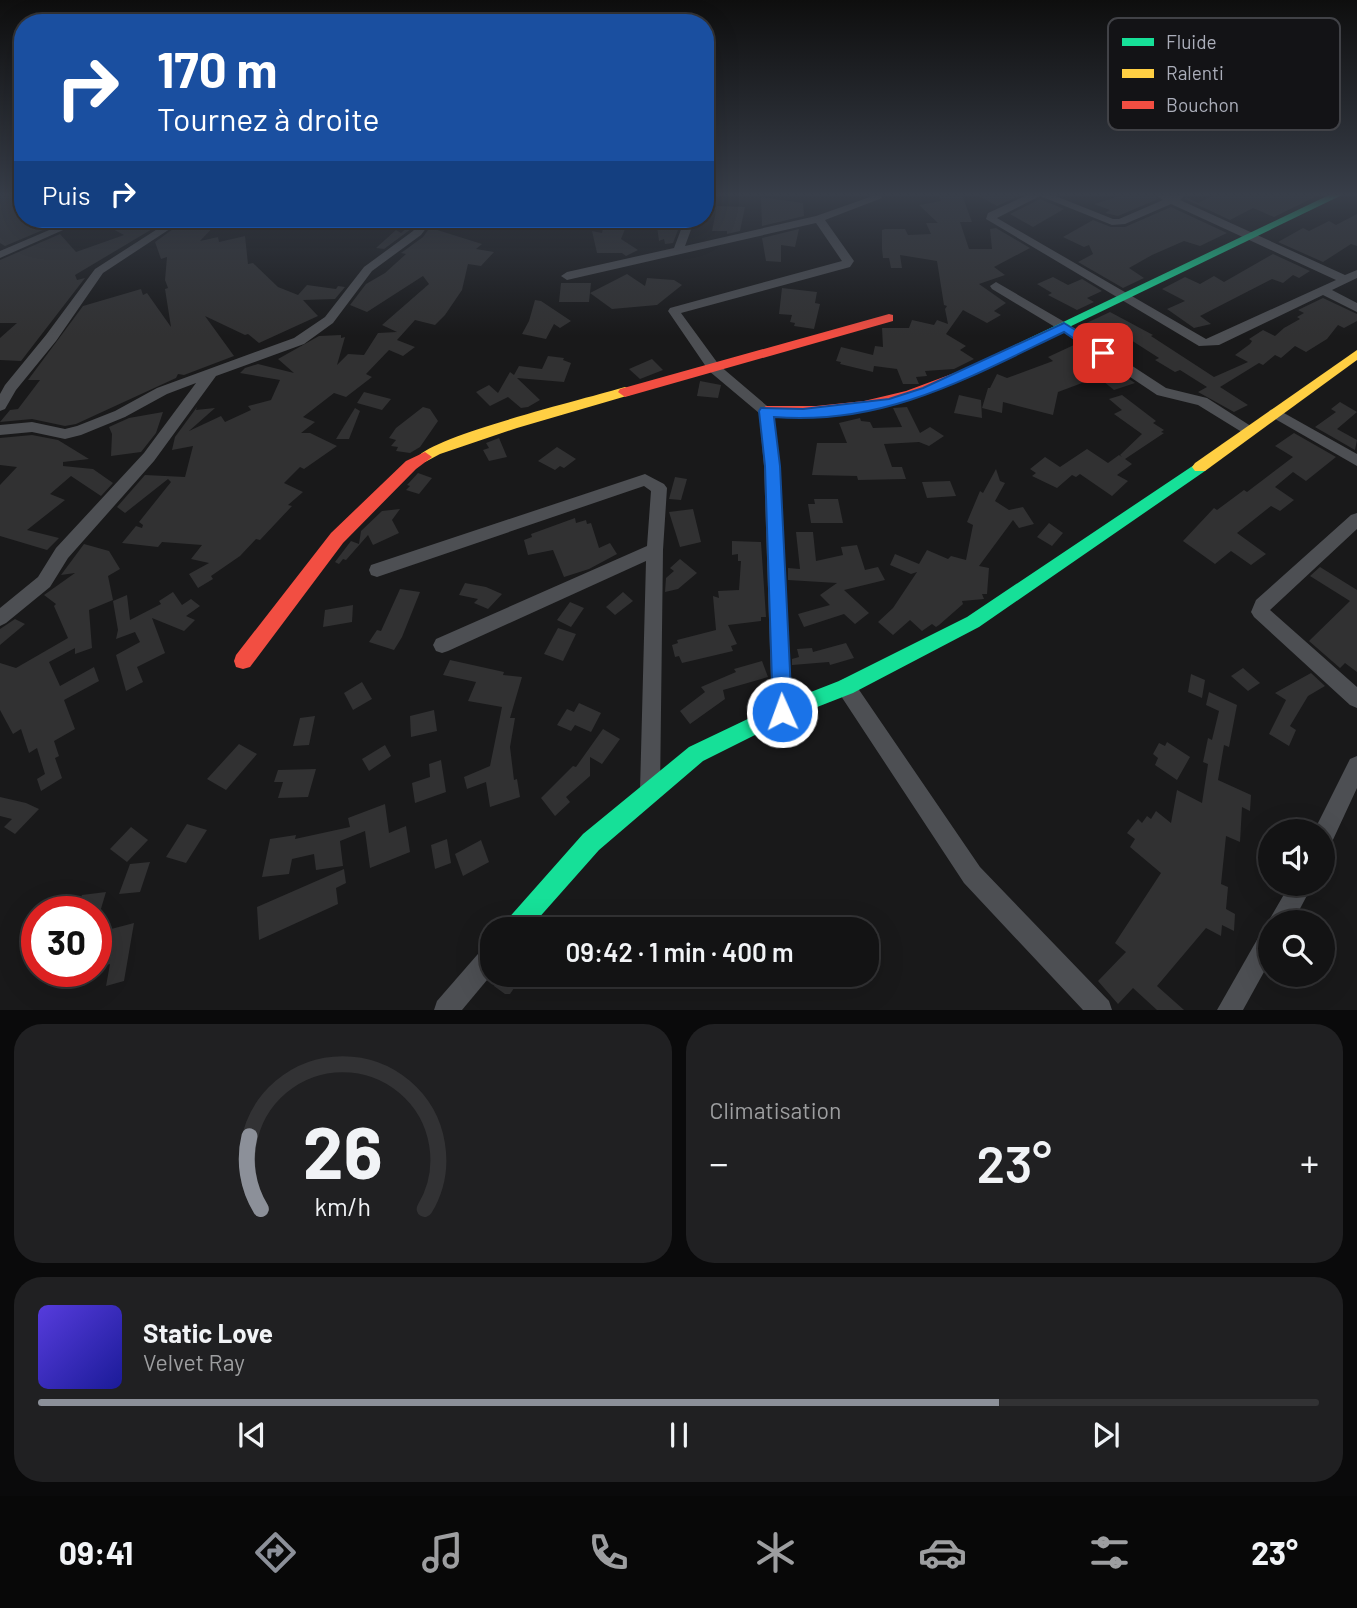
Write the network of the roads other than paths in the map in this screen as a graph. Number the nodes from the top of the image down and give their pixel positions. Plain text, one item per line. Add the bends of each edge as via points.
1 (30, 242) edge
2 (144, 242) edge
3 (405, 242) edge
4 (681, 242) edge
5 (707, 242) edge
6 (835, 242) edge
7 (1031, 242) edge
8 (1243, 242) edge
9 (1263, 242) edge
10 (679, 248) junction
11 (0, 255) edge
12 (567, 276) dead end
13 (1352, 277) edge
14 (996, 286) dead end
15 (1324, 291) junction
16 (1126, 297) junction
17 (1357, 308) edge
18 (889, 318) dead end
19 (1064, 327) junction
20 (1357, 354) edge
21 (715, 368) junction
22 (214, 371) junction
23 (0, 406) edge
24 (766, 411) junction
25 (1275, 414) junction
26 (0, 429) edge
27 (1250, 430) junction
28 (1357, 461) edge
29 (1357, 519) edge
30 (655, 550) junction
31 (377, 570) dead end
32 (0, 618) edge
33 (442, 645) dead end
34 (243, 661) dead end
35 (846, 687) junction
36 (1357, 699) edge
37 (782, 712) junction
38 (1355, 771) edge
39 (650, 791) junction
40 (1331, 819) edge
41 (525, 917) edge
42 (1258, 960) edge
43 (480, 969) edge
44 (446, 1010) edge
45 (1100, 1010) edge
46 (1229, 1010) edge

1 - 11 street
2 - 23 street via 99,271
3 - 22 street via 368,270 329,320 299,341
4 - 10 street
5 - 10 street
6 - 21 street via 848,261 846,265 674,311
7 - 16 street
8 - 16 street
9 - 13 street
10 - 12 street
13 - 15 street
14 - 19 street
15 - 16 street via 1208,343
15 - 17 street
16 - 19 street
18 - 21 street
19 - 24 street via 928,391 890,403 803,414
19 - 27 street via 1162,392 1202,401
20 - 25 street
21 - 24 street
21 - 34 street via 435,450 337,538
22 - 26 street via 81,430 65,434
22 - 32 street via 149,457 62,553 44,582
24 - 37 street
25 - 27 street
25 - 28 street
27 - 35 street via 973,622
29 - 36 street via 1262,605 1261,612
30 - 31 street via 659,488 645,480
30 - 33 street
30 - 39 street
35 - 37 street
35 - 45 street via 972,875
37 - 39 street via 696,754
38 - 40 street
39 - 41 street via 591,842
42 - 46 street
43 - 44 street

